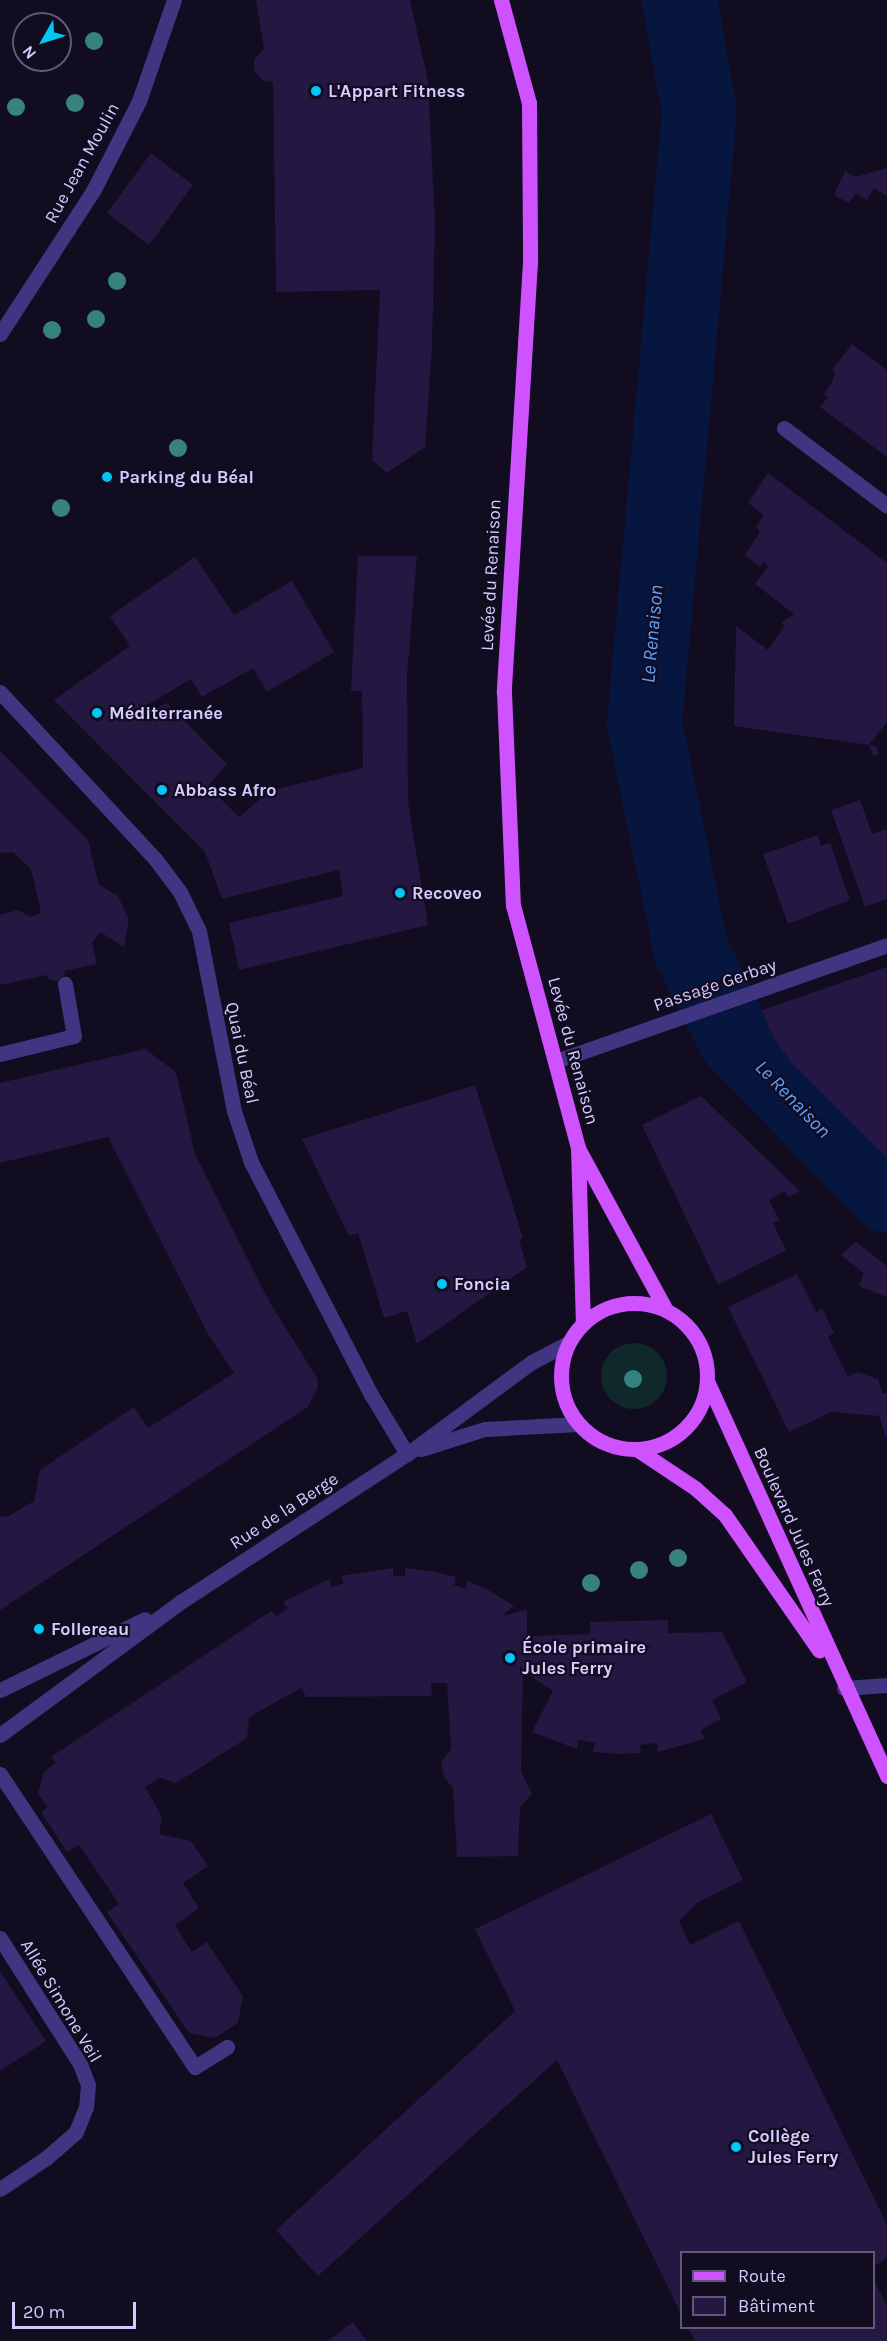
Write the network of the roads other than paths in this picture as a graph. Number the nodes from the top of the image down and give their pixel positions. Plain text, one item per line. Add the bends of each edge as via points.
1 (174, 0) edge
2 (501, 0) edge
3 (0, 334) edge
4 (784, 428) dead end
5 (887, 506) edge
6 (0, 692) edge
7 (887, 945) edge
8 (65, 984) dead end
9 (0, 1054) edge
10 (556, 1061) junction
11 (578, 1147) junction
12 (666, 1310) junction
13 (583, 1323) junction
14 (568, 1343) junction
15 (708, 1383) junction
16 (578, 1424) junction
17 (638, 1450) junction
18 (407, 1454) junction
19 (182, 1600) junction
20 (887, 1685) edge
21 (844, 1688) junction
22 (0, 1690) edge
23 (0, 1735) edge
24 (0, 1774) edge
25 (887, 1776) edge
26 (0, 1938) edge
27 (226, 2047) dead end
28 (0, 2189) edge

1 - 3 street, Rue Jean Moulin via 139,101 93,191
2 - 10 main road, Levée du Renaison via 529,103 530,262 504,692 513,905
4 - 5 street
6 - 18 street, Quai du Béal via 156,860 180,892 199,931 234,1111 251,1162 372,1396
7 - 10 street, Passage Gerbay
8 - 9 street via 74,1036
10 - 11 main road, Levée du Renaison
11 - 12 main road, Levée du Renaison
11 - 13 main road, Levée du Renaison
12 - 13 main road via 632,1302 598,1312
12 - 15 main road via 693,1333 705,1356
13 - 14 main road
14 - 16 main road via 561,1385
14 - 18 street, Rue de la Berge via 504,1381
15 - 17 main road via 693,1422 678,1437
15 - 21 main road, Boulevard Jules Ferry
16 - 17 main road via 613,1447
16 - 18 street, Rue de la Berge via 485,1429
17 - 21 main road, Boulevard Jules Ferry via 695,1488 725,1515
18 - 19 street, Rue de la Berge
19 - 22 street, Rue de la Berge
19 - 23 street, Rue de la Berge
20 - 21 street
21 - 25 main road, Boulevard Jules Ferry
24 - 27 street via 195,2067
26 - 28 street, Allée Simone Veil via 80,2064 88,2085 86,2107 76,2132

